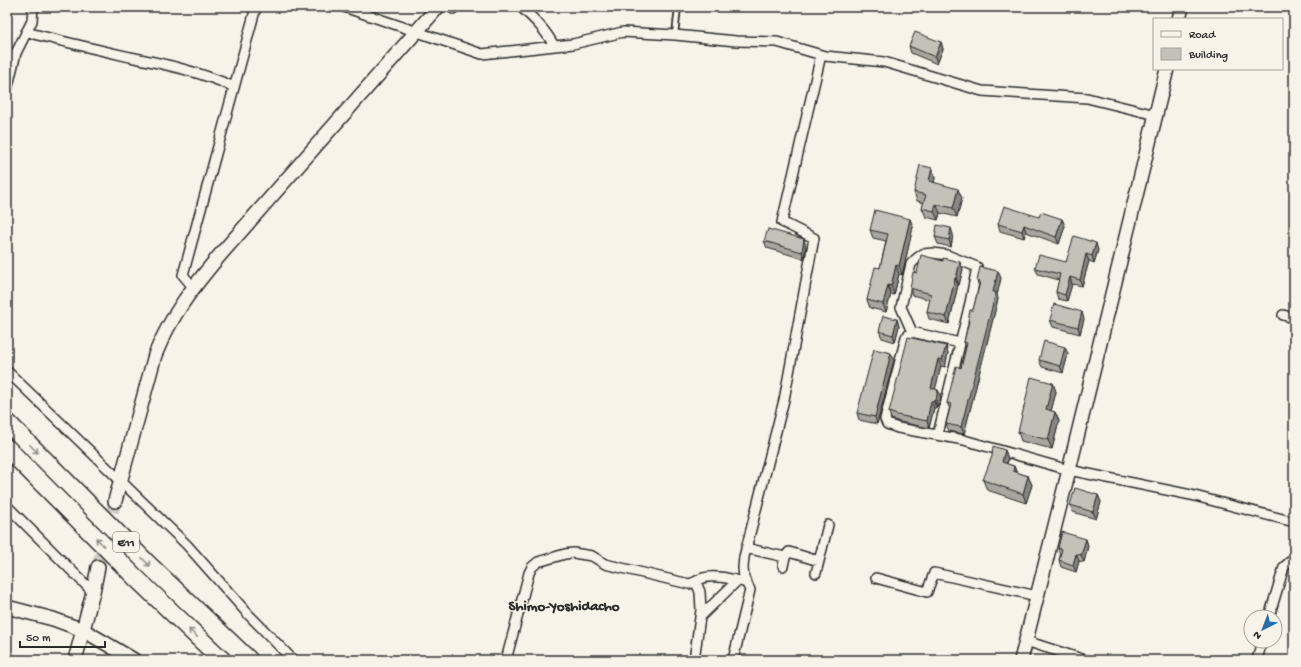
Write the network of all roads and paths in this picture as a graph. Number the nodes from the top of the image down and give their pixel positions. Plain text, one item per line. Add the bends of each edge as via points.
1 (33, 7) edge
2 (256, 7) edge
3 (344, 7) edge
4 (438, 7) edge
5 (451, 7) edge
6 (455, 7) edge
7 (521, 7) edge
8 (678, 7) edge
9 (1182, 7) edge
10 (1179, 18) edge
11 (26, 32) junction
12 (417, 32) junction
13 (675, 35) junction
14 (554, 46) junction
15 (820, 55) junction
16 (1167, 70) edge
17 (234, 87) junction
18 (7, 90) edge
19 (1156, 115) junction
20 (193, 286) junction
21 (1283, 315) dead end
22 (1294, 318) edge
23 (912, 332) junction
24 (960, 343) junction
25 (7, 371) edge
26 (7, 422) edge
27 (938, 434) junction
28 (7, 448) edge
29 (1069, 470) junction
30 (121, 481) junction
31 (115, 501) tunnel mouth
32 (7, 506) edge
33 (1294, 522) edge
34 (828, 525) dead end
35 (746, 548) junction
36 (1294, 558) edge
37 (819, 561) junction
38 (98, 567) tunnel mouth
39 (816, 573) dead end
40 (876, 578) dead end
41 (737, 581) junction
42 (696, 582) junction
43 (747, 583) junction
44 (93, 592) junction
45 (1037, 596) junction
46 (7, 607) edge
47 (1271, 609) edge
48 (700, 617) junction
49 (83, 630) junction
50 (1026, 641) junction
51 (1260, 649) edge
52 (75, 660) edge
53 (134, 660) edge
54 (222, 660) edge
55 (249, 660) edge
56 (293, 660) edge
57 (506, 660) edge
58 (694, 660) edge
59 (733, 660) edge
60 (1021, 660) edge
61 (1085, 660) edge
62 (1257, 660) edge

1 - 11 street via 32,21
2 - 17 street
3 - 12 street
4 - 12 street
5 - 6 street
7 - 14 street via 535,19
8 - 13 lane
9 - 10 street
11 - 17 street via 175,66
11 - 18 street via 16,53
12 - 14 street via 482,54
12 - 20 street
13 - 14 street via 623,32 574,44
13 - 15 street via 777,42
15 - 19 street via 884,62 982,91 1086,98
15 - 35 street via 782,222 814,238 784,400
16 - 19 street
17 - 20 street via 183,275
19 - 29 street
20 - 30 street via 162,335
21 - 22 street
23 - 24 street
23 - 24 street via 901,307 911,264 923,254 947,255 977,267
23 - 27 street via 906,336 885,419 887,424 898,428
24 - 27 street
25 - 30 street
26 -> 55 highway, E11 via 149,565
27 - 29 street
54 -> 28 highway, E11
29 - 33 street via 1191,495
29 - 45 street
30 - 31 street
30 - 56 street via 187,545
32 - 44 street
34 - 37 street
35 - 37 street via 784,562 789,552
35 - 43 street via 743,568
36 - 47 street via 1284,567
37 - 39 street
38 - 44 street
40 - 45 street via 927,592 934,573
41 - 42 street via 711,577
41 - 43 street
41 - 48 street
42 - 48 street via 700,592
42 - 57 street via 689,584 605,564 584,554 565,554 538,562 528,573
43 - 59 street via 750,590
44 - 49 street
45 - 50 street
46 - 49 street
48 - 58 street
49 - 52 street
49 - 53 street
50 - 60 street
50 - 61 street
51 - 62 street

